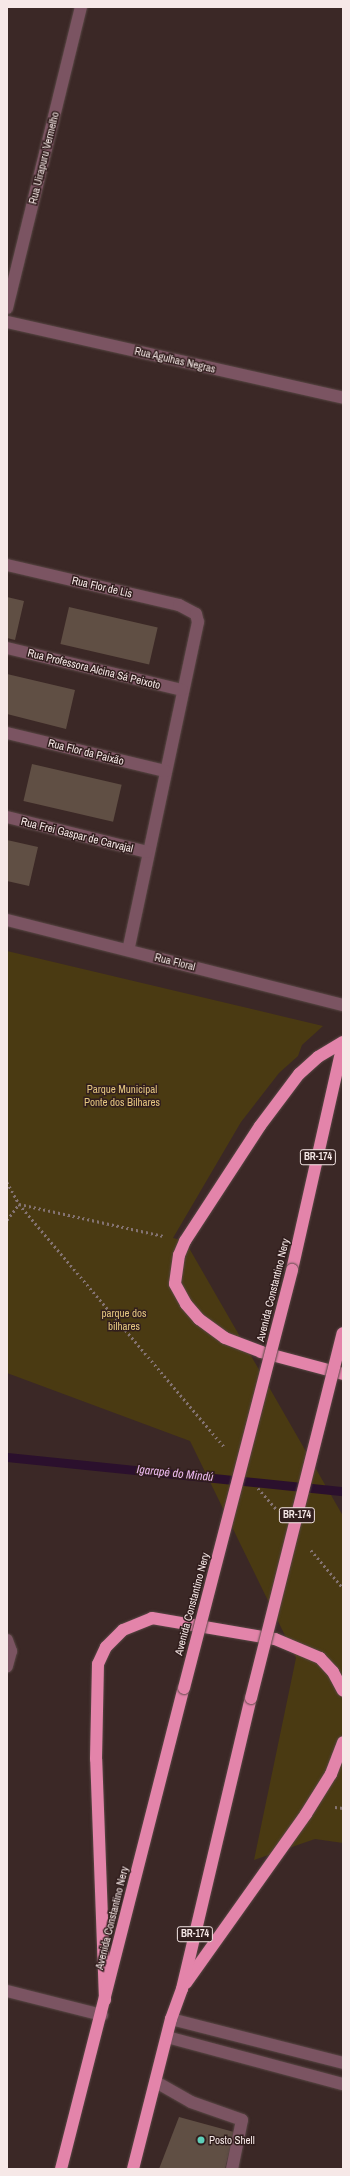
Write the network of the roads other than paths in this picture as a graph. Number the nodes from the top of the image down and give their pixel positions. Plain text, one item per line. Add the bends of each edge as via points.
1 (81, 7) edge
2 (7, 308) edge
3 (7, 322) edge
4 (343, 398) edge
5 (7, 565) edge
6 (7, 648) edge
7 (182, 690) junction
8 (7, 733) edge
9 (165, 771) junction
10 (7, 817) edge
11 (147, 852) junction
12 (7, 920) edge
13 (128, 950) junction
14 (343, 1005) edge
15 (343, 1043) edge
16 (343, 1333) edge
17 (343, 1374) edge
18 (7, 1640) edge
19 (7, 1666) edge
20 (343, 1691) edge
21 (343, 1742) edge
22 (182, 1989) junction
23 (7, 1991) edge
24 (105, 2000) junction
25 (102, 2015) junction
26 (171, 2019) junction
27 (166, 2037) junction
28 (343, 2063) edge
29 (156, 2082) junction
30 (343, 2084) edge
31 (61, 2169) edge
32 (133, 2169) edge
33 (232, 2169) edge

1 - 2 street, Rua Uirapuru Vermelho
3 - 4 street, Rua Agulhas Negras
5 - 7 street, Rua Flor de Lis via 180,604 196,614 198,622
6 - 7 street, Rua Professora Alcina Sá Peixoto
7 - 9 street
8 - 9 street, Rua Flor da Paixão
9 - 11 street
10 - 11 street, Rua Frei Gaspar de Carvajal
11 - 13 street
12 - 13 street, Rua Floral
13 - 14 street, Rua Floral
15 - 17 highway via 318,1057 299,1074 251,1139 185,1241 178,1255 175,1284 186,1304 199,1319 226,1338 262,1352
15 - 24 highway, Avenida Constantino Nery / BR-174, bridge via 292,1270
16 - 22 highway, BR-174, bridge via 251,1698
18 - 19 street via 11,1651
20 - 24 highway via 333,1672 320,1658 275,1639 152,1618 123,1630 106,1647 98,1664 96,1758
21 - 22 highway via 331,1774 306,1814
22 - 26 highway, BR-174
23 - 25 street
24 - 25 highway, Avenida Constantino Nery
25 - 31 highway, Avenida Constantino Nery
26 - 27 highway, BR-174
26 - 28 street
27 - 29 highway, BR-174
27 - 30 street
29 - 32 highway, BR-174
29 - 33 street via 192,2102 242,2120

